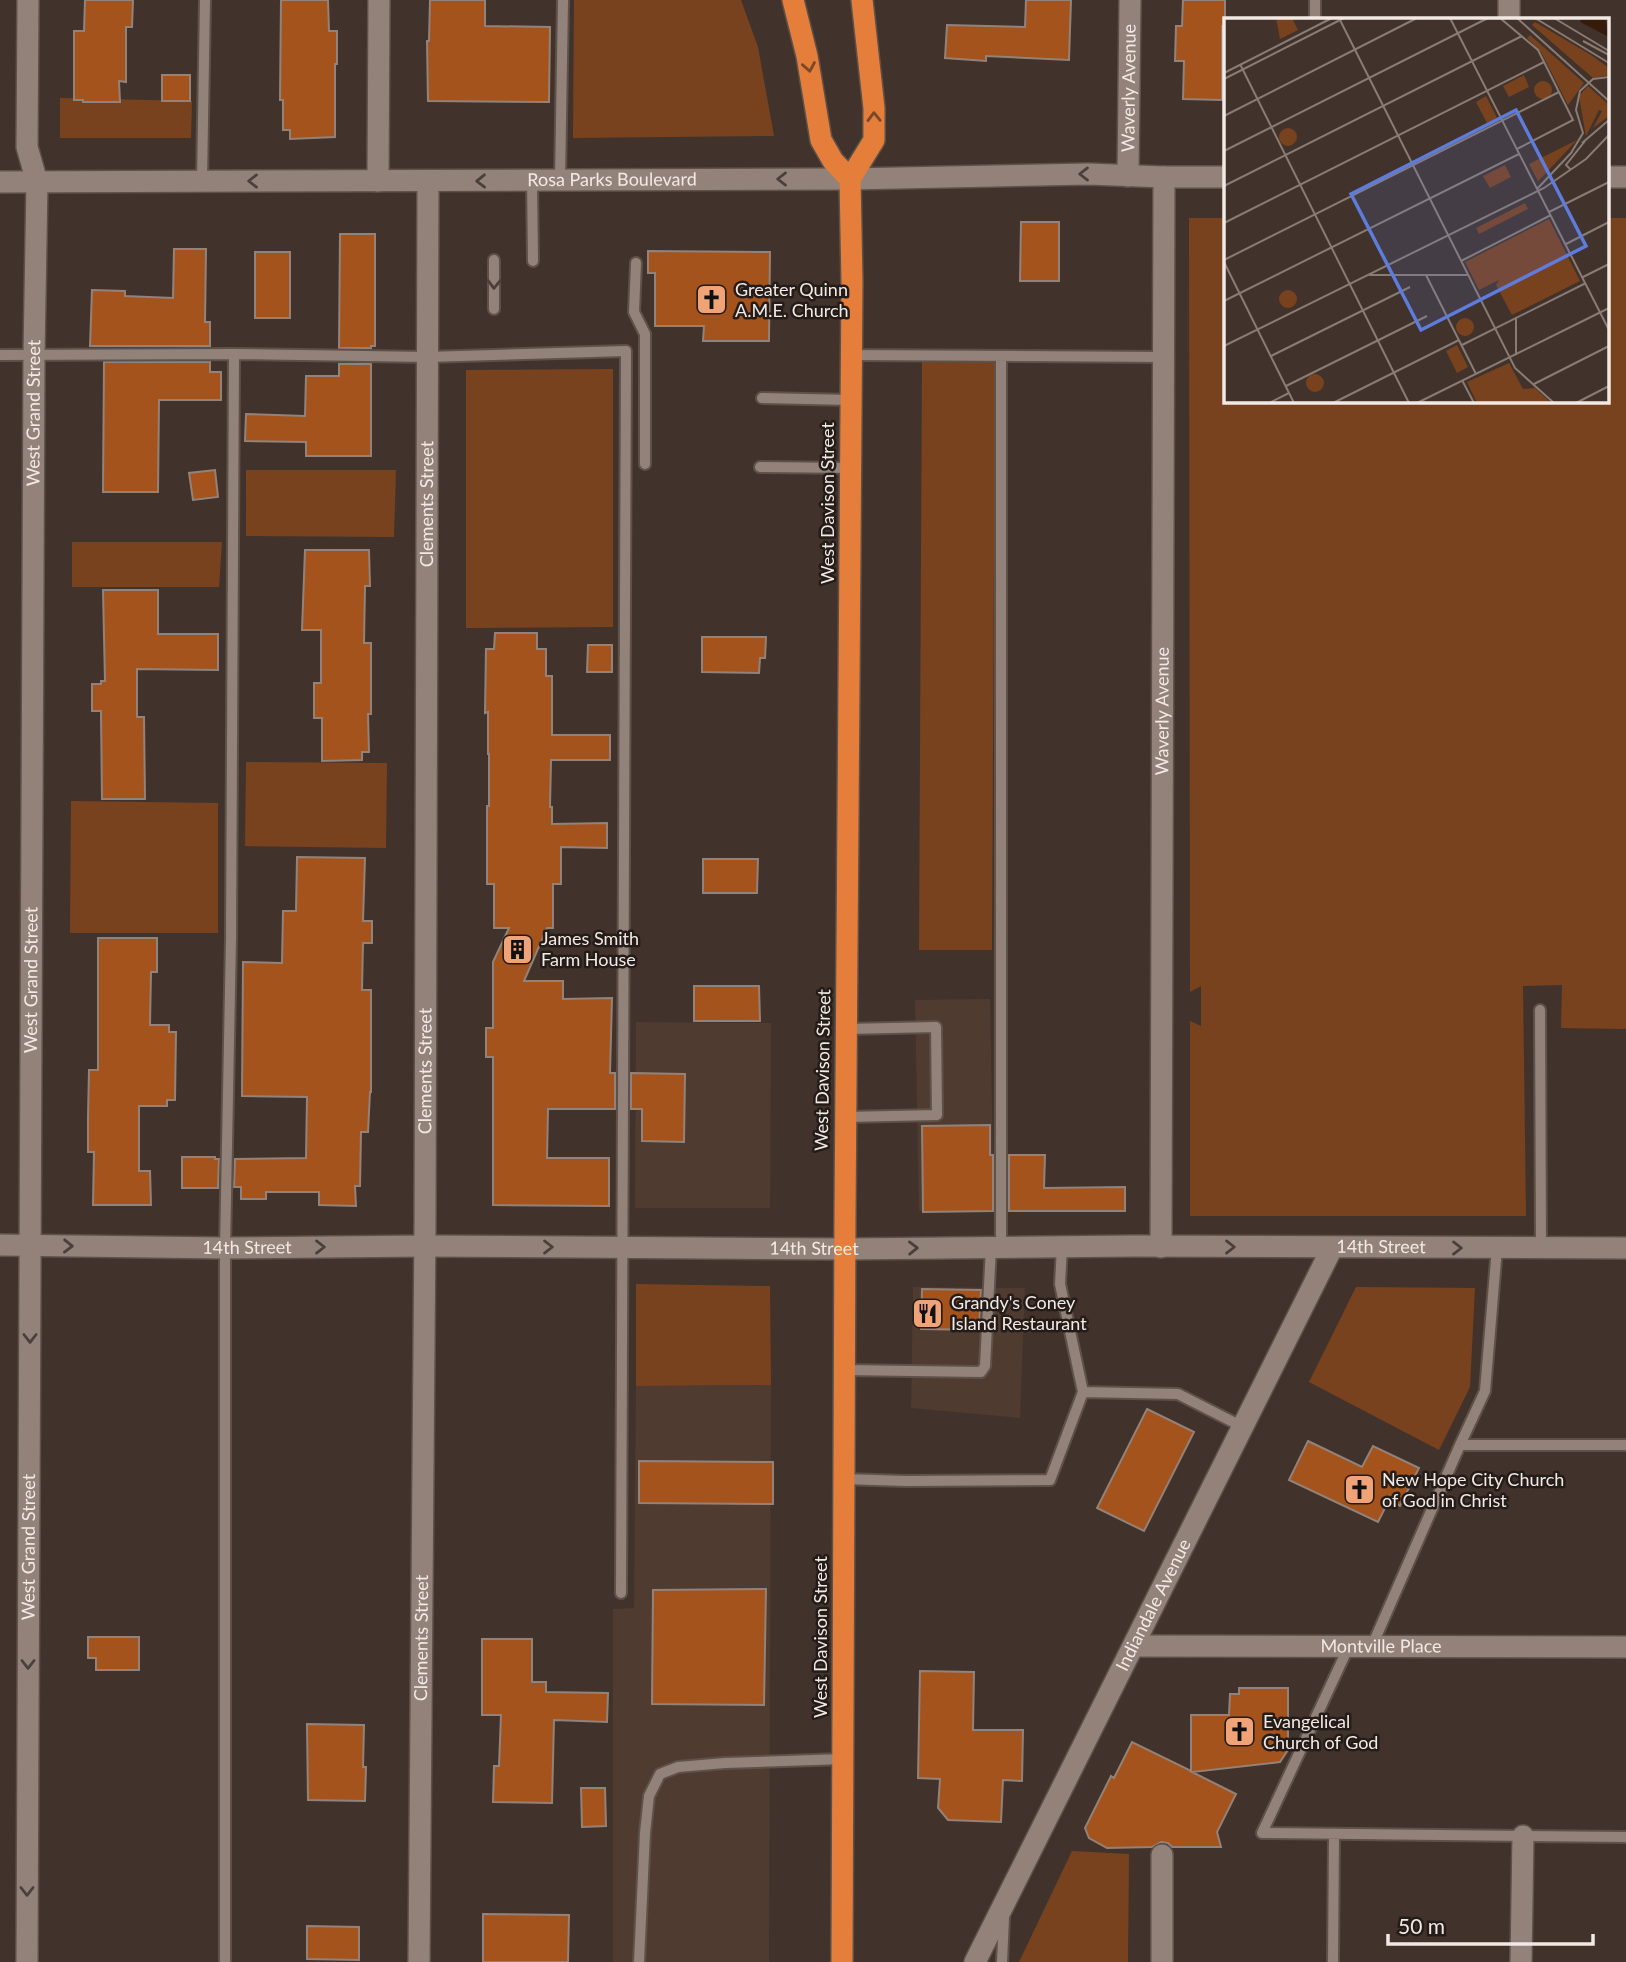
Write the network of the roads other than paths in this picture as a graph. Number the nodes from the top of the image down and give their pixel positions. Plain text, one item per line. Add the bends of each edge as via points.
1 (28, 0) edge
2 (205, 0) edge
3 (380, 0) edge
4 (563, 0) edge
5 (793, 0) edge
6 (862, 0) edge
7 (1130, 0) edge
8 (1315, 0) edge
9 (1509, 0) edge
10 (1315, 18) edge
11 (1509, 18) edge
12 (1128, 176) junction
13 (1164, 177) junction
14 (1224, 177) edge
15 (1608, 177) edge
16 (1626, 177) edge
17 (850, 179) junction
18 (531, 180) junction
19 (560, 180) junction
20 (202, 181) junction
21 (378, 181) junction
22 (428, 181) junction
23 (0, 182) edge
24 (37, 182) junction
25 (494, 260) dead end
26 (533, 261) dead end
27 (636, 263) dead end
28 (494, 309) dead end
29 (234, 354) junction
30 (0, 355) edge
31 (34, 355) junction
32 (851, 355) junction
33 (1002, 356) junction
34 (427, 357) junction
35 (1164, 357) junction
36 (762, 398) dead end
37 (851, 400) junction
38 (645, 464) dead end
39 (760, 467) dead end
40 (851, 468) junction
41 (1540, 1010) dead end
42 (846, 1029) junction
43 (845, 1116) junction
44 (0, 1245) edge
45 (30, 1245) junction
46 (425, 1247) junction
47 (621, 1247) junction
48 (996, 1247) junction
49 (1062, 1247) junction
50 (1161, 1247) junction
51 (225, 1248) junction
52 (845, 1248) junction
53 (1332, 1248) junction
54 (1497, 1248) junction
55 (1541, 1248) junction
56 (1626, 1248) edge
57 (845, 1370) junction
58 (1083, 1392) junction
59 (1243, 1427) junction
60 (1460, 1445) junction
61 (1626, 1445) edge
62 (844, 1479) junction
63 (621, 1593) dead end
64 (1134, 1646) junction
65 (1349, 1646) junction
66 (1372, 1646) junction
67 (1626, 1647) edge
68 (843, 1759) junction
69 (1334, 1834) junction
70 (1523, 1836) junction
71 (1626, 1837) edge
72 (1162, 1855) dead end
73 (1004, 1904) junction
74 (27, 1962) edge
75 (225, 1962) edge
76 (419, 1962) edge
77 (639, 1962) edge
78 (842, 1962) edge
79 (975, 1962) edge
80 (1002, 1962) edge
81 (1162, 1962) edge
82 (1333, 1962) edge
83 (1521, 1962) edge

1 - 24 street, West Grand Street via 27,147
2 - 20 lane
3 - 21 street
4 - 19 lane
5 -> 17 highway via 821,140
17 -> 6 highway via 874,140
7 - 12 street, Waverly Avenue
8 - 10 lane
9 - 11 street
12 - 13 street, Rosa Parks Boulevard
12 -> 17 street, Rosa Parks Boulevard
13 - 14 street, Rosa Parks Boulevard
13 - 35 street, Waverly Avenue
15 - 16 street
17 -> 19 street, Rosa Parks Boulevard
17 - 32 highway, West Davison Street
18 - 19 street, Rosa Parks Boulevard
18 -> 22 street, Rosa Parks Boulevard
18 - 26 lane
21 -> 20 street, Rosa Parks Boulevard
20 - 24 street, Rosa Parks Boulevard
21 - 22 street, Rosa Parks Boulevard
22 - 34 street, Clements Street
23 - 24 street, Rosa Parks Boulevard
24 - 31 street, West Grand Street
25 -> 28 lane
27 - 38 lane via 634,312 645,334
29 - 31 lane
29 - 34 lane
29 - 51 lane
30 - 31 lane
31 - 45 street, West Grand Street
32 - 33 lane
32 - 37 highway, West Davison Street
33 - 35 lane
33 - 48 lane
34 - 46 street, Clements Street
34 - 47 lane via 626,351
35 - 50 street, Waverly Avenue
36 - 37 lane
37 - 40 highway, West Davison Street
39 - 40 lane
40 - 42 highway, West Davison Street
41 - 55 lane
42 - 43 highway, West Davison Street
42 - 43 lane via 936,1027 937,1115
43 - 52 highway, West Davison Street
44 - 45 street, 14th Street
45 -> 51 street, 14th Street
45 -> 74 street, West Grand Street
46 -> 47 street, 14th Street
51 -> 46 street, 14th Street
46 - 76 street, Clements Street
47 - 52 street, 14th Street
47 - 63 lane
48 - 49 street, 14th Street
52 -> 48 street, 14th Street
48 - 57 lane via 981,1372
49 - 50 street, 14th Street
49 - 58 lane via 1060,1284
50 -> 53 street, 14th Street
51 - 75 lane
52 - 57 highway, West Davison Street
53 -> 54 street, 14th Street
53 - 59 street, Indiandale Avenue
54 - 55 street, 14th Street
54 - 60 lane via 1486,1391
55 - 56 street, 14th Street
57 - 62 highway, West Davison Street
58 - 59 lane via 1178,1394
58 - 62 lane via 1050,1479
59 - 64 street, Indiandale Avenue
60 - 61 lane
60 - 66 lane
62 - 68 highway, West Davison Street
64 - 65 street, Montville Place
64 - 73 street, Indiandale Avenue
65 - 66 street, Montville Place
65 - 69 lane via 1262,1833
66 - 67 street, Montville Place
68 - 77 lane via 725,1763 660,1773 649,1796
68 - 78 highway, West Davison Street
69 - 70 lane
69 - 82 lane
70 - 71 lane
70 - 83 street
72 - 81 street
73 - 79 street, Indiandale Avenue
73 - 80 lane

